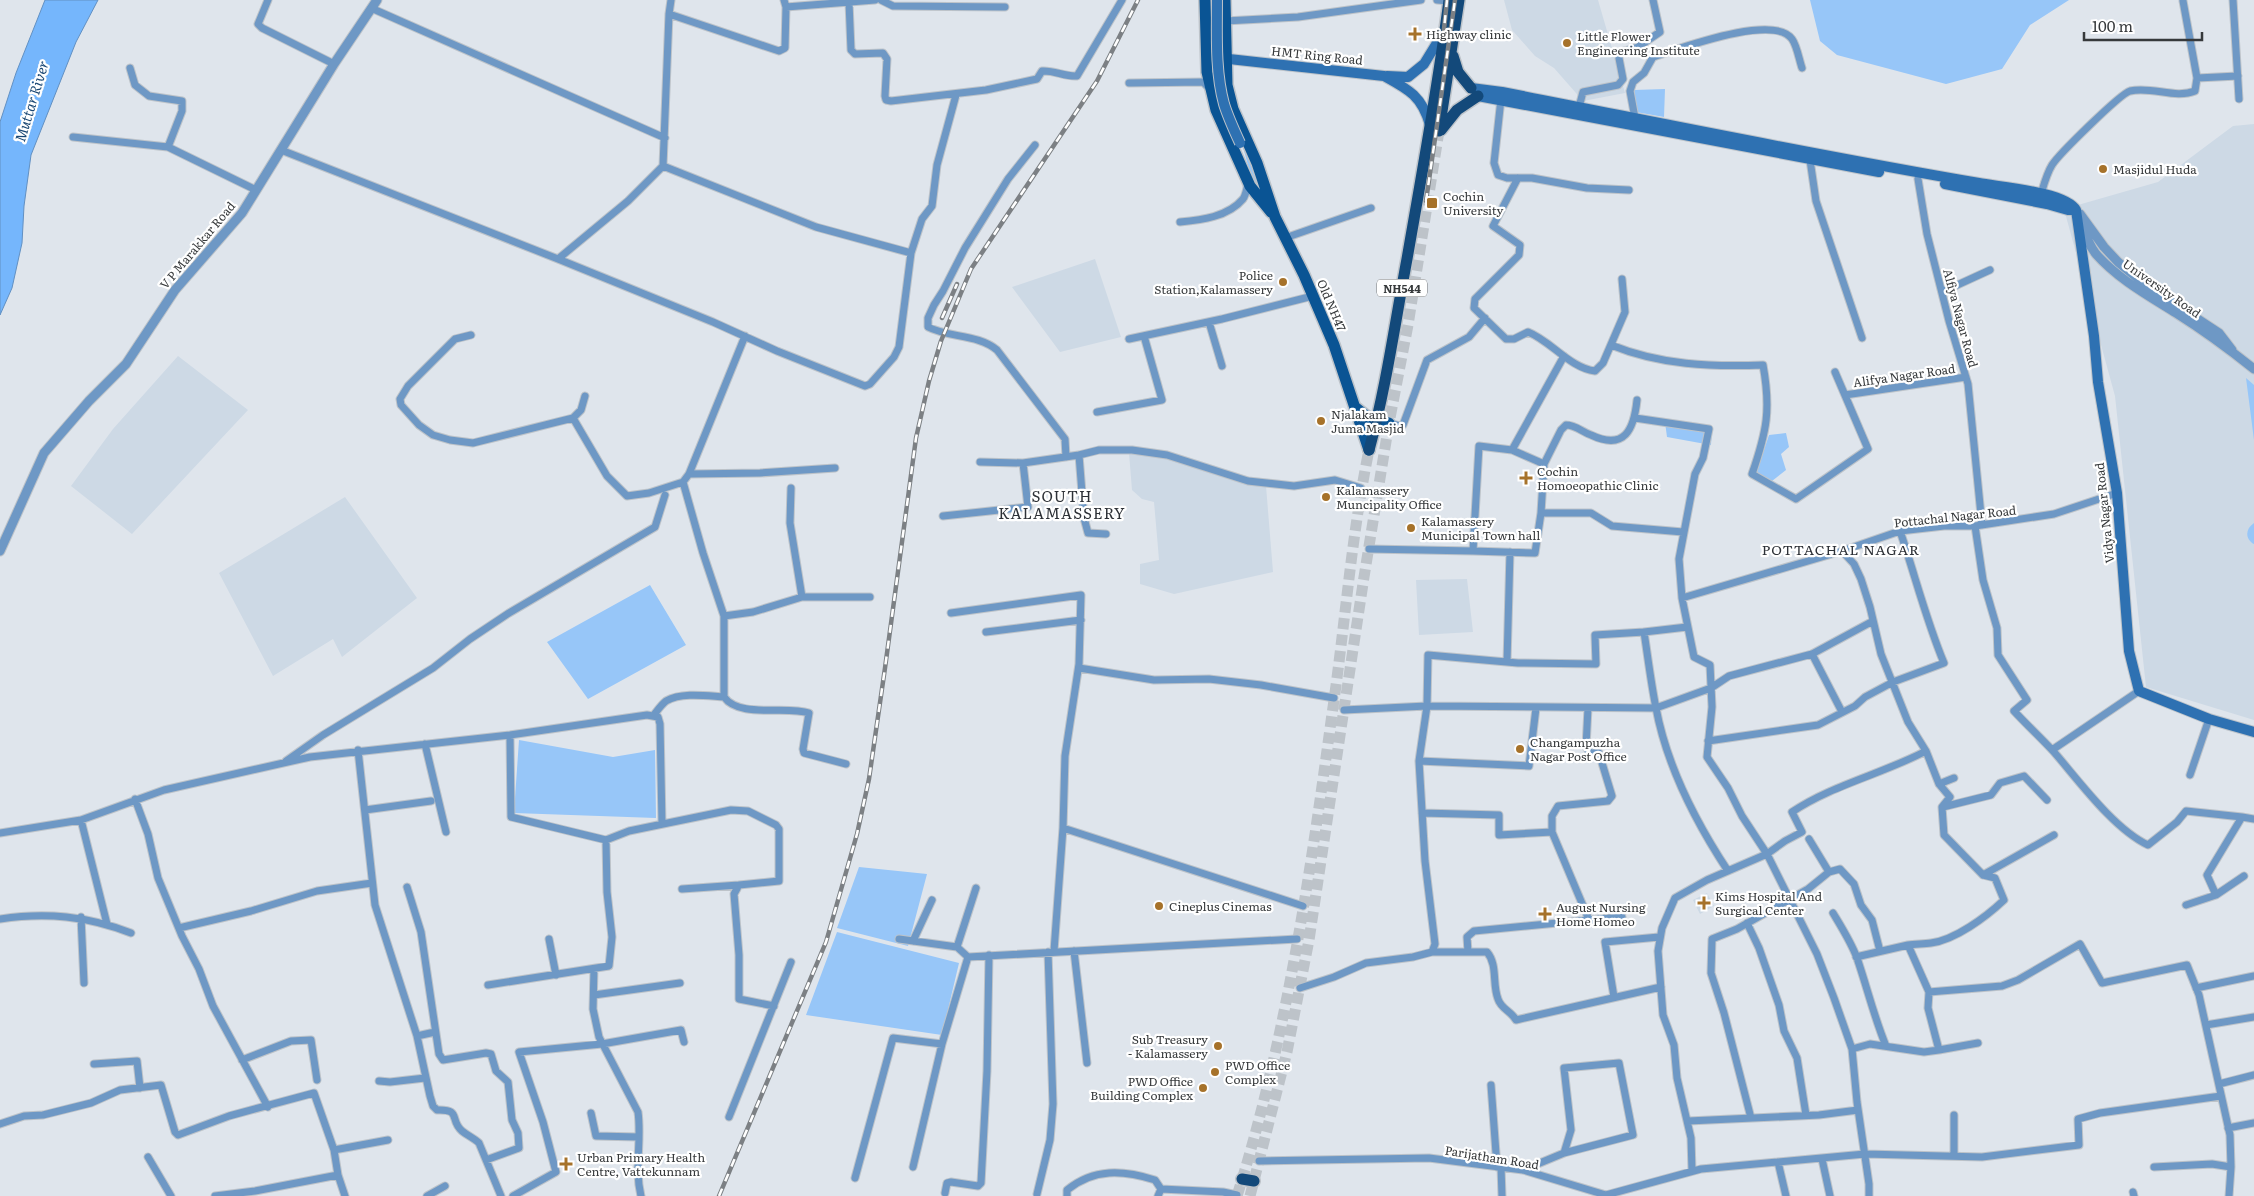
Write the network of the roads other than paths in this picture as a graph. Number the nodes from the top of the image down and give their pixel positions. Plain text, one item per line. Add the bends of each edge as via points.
1 (268, 0) edge
2 (377, 0) edge
3 (671, 0) edge
4 (875, 0) edge
5 (881, 0) edge
6 (1122, 0) edge
7 (1205, 0) edge
8 (1217, 0) edge
9 (1225, 0) edge
10 (1421, 0) edge
11 (1437, 0) edge
12 (1452, 0) edge
13 (1653, 0) edge
14 (2183, 0) edge
15 (2233, 0) edge
16 (849, 2) junction
17 (785, 4) edge
18 (1005, 7) dead end
19 (371, 8) junction
20 (669, 14) junction
21 (1225, 21) junction
22 (1445, 30) junction
23 (1452, 49) junction
24 (1206, 56) junction
25 (1226, 59) junction
26 (334, 64) junction
27 (130, 68) dead end
28 (1802, 68) dead end
29 (1384, 76) junction
30 (2238, 76) junction
31 (2197, 78) junction
32 (1129, 83) dead end
33 (1440, 91) junction
34 (1213, 92) junction
35 (1475, 92) junction
36 (956, 94) junction
37 (1501, 99) junction
38 (2239, 99) dead end
39 (1579, 107) junction
40 (1635, 118) junction
41 (1435, 128) junction
42 (73, 137) dead end
43 (666, 138) junction
44 (1240, 143) junction
45 (1035, 144) dead end
46 (168, 147) junction
47 (281, 150) junction
48 (1810, 160) junction
49 (1257, 162) junction
50 (663, 166) junction
51 (1242, 170) junction
52 (1518, 178) junction
53 (1263, 179) junction
54 (1918, 179) junction
55 (1249, 184) junction
56 (256, 190) junction
57 (1629, 190) dead end
58 (2040, 194) junction
59 (2059, 203) junction
60 (1371, 208) dead end
61 (2076, 210) junction
62 (1275, 217) junction
63 (1180, 222) dead end
64 (1285, 238) junction
65 (911, 253) junction
66 (558, 258) junction
67 (1990, 270) dead end
68 (1622, 279) dead end
69 (1942, 292) junction
70 (1313, 296) junction
71 (1486, 318) junction
72 (1209, 322) junction
73 (471, 335) dead end
74 (745, 336) junction
75 (1144, 336) junction
76 (1393, 338) junction
77 (1862, 338) dead end
78 (1129, 339) dead end
79 (1405, 341) dead end
80 (1611, 345) junction
81 (1564, 356) junction
82 (1222, 366) dead end
83 (2254, 369) edge
84 (1835, 372) dead end
85 (1966, 378) junction
86 (585, 396) dead end
87 (1845, 396) junction
88 (1637, 400) dead end
89 (1355, 407) junction
90 (1097, 412) dead end
91 (572, 418) junction
92 (1635, 418) junction
93 (1383, 421) junction
94 (1369, 450) joint
95 (1512, 450) junction
96 (1079, 455) junction
97 (1066, 457) junction
98 (980, 462) dead end
99 (1023, 463) junction
100 (1544, 464) junction
101 (835, 468) dead end
102 (688, 474) junction
103 (683, 482) junction
104 (791, 488) dead end
105 (1361, 488) dead end
106 (2117, 493) junction
107 (665, 495) dead end
108 (1541, 513) junction
109 (943, 516) dead end
110 (1979, 525) junction
111 (1900, 531) junction
112 (1683, 532) junction
113 (1106, 534) dead end
114 (1369, 549) dead end
115 (0, 551) edge
116 (1473, 551) junction
117 (1842, 551) junction
118 (1510, 552) junction
119 (802, 597) junction
120 (870, 597) dead end
121 (1682, 598) junction
122 (951, 613) dead end
123 (724, 616) junction
124 (1081, 620) junction
125 (1873, 622) junction
126 (1688, 627) junction
127 (986, 632) dead end
128 (1644, 632) junction
129 (1812, 654) junction
130 (1507, 662) junction
131 (1079, 668) junction
132 (1893, 682) junction
133 (1711, 688) junction
134 (2139, 691) junction
135 (724, 697) junction
136 (1334, 698) dead end
137 (1427, 706) junction
138 (1536, 708) junction
139 (1588, 708) junction
140 (1656, 708) junction
141 (1344, 710) dead end
142 (1842, 712) junction
143 (653, 716) junction
144 (2209, 719) junction
145 (2254, 732) edge
146 (510, 736) junction
147 (1708, 741) junction
148 (425, 744) junction
149 (358, 750) junction
150 (2052, 750) junction
151 (1926, 751) junction
152 (1420, 761) junction
153 (283, 762) junction
154 (846, 764) dead end
155 (2190, 775) dead end
156 (1954, 778) dead end
157 (1939, 784) junction
158 (135, 799) junction
159 (2046, 800) dead end
160 (431, 801) dead end
161 (1942, 807) junction
162 (365, 810) junction
163 (1422, 812) junction
164 (2242, 817) junction
165 (2254, 819) edge
166 (81, 820) junction
167 (662, 823) junction
168 (1063, 828) junction
169 (0, 832) edge
170 (446, 832) dead end
171 (1552, 832) junction
172 (2054, 835) dead end
173 (1808, 839) dead end
174 (606, 840) junction
175 (1767, 854) junction
176 (1728, 872) junction
177 (1829, 872) junction
178 (1983, 875) junction
179 (2244, 876) dead end
180 (372, 882) junction
181 (739, 885) junction
182 (407, 887) dead end
183 (976, 888) dead end
184 (682, 889) dead end
185 (2216, 895) junction
186 (1789, 898) junction
187 (932, 900) dead end
188 (2186, 904) dead end
189 (1303, 906) dead end
190 (1834, 914) dead end
191 (1622, 917) dead end
192 (81, 918) junction
193 (0, 919) edge
194 (1589, 920) junction
195 (1746, 923) junction
196 (107, 924) junction
197 (179, 928) junction
198 (130, 933) dead end
199 (1659, 938) junction
200 (899, 939) dead end
201 (1297, 939) dead end
202 (549, 940) dead end
203 (913, 941) junction
204 (1908, 945) junction
205 (957, 947) junction
206 (1074, 950) junction
207 (1880, 951) junction
208 (1051, 952) junction
209 (1432, 952) junction
210 (1468, 952) junction
211 (989, 956) junction
212 (968, 957) junction
213 (1856, 957) junction
214 (791, 962) dead end
215 (594, 969) junction
216 (556, 975) junction
217 (2254, 976) edge
218 (84, 983) dead end
219 (680, 983) dead end
220 (488, 985) dead end
221 (1661, 987) junction
222 (1300, 988) dead end
223 (2196, 988) junction
224 (1929, 992) junction
225 (594, 995) junction
226 (1614, 997) junction
227 (774, 1006) junction
228 (2254, 1017) edge
229 (2206, 1025) junction
230 (435, 1032) junction
231 (417, 1036) junction
232 (684, 1042) dead end
233 (1978, 1043) dead end
234 (602, 1044) junction
235 (942, 1044) junction
236 (1886, 1046) junction
237 (1852, 1049) junction
238 (1940, 1050) junction
239 (242, 1060) junction
240 (94, 1064) dead end
241 (1087, 1064) dead end
242 (2254, 1075) edge
243 (425, 1078) junction
244 (317, 1080) dead end
245 (379, 1081) dead end
246 (1490, 1084) dead end
247 (2219, 1084) junction
248 (140, 1088) junction
249 (2221, 1096) junction
250 (268, 1107) junction
251 (1858, 1110) junction
252 (591, 1113) dead end
253 (1806, 1115) junction
254 (1954, 1115) dead end
255 (729, 1117) dead end
256 (1751, 1118) junction
257 (1688, 1121) junction
258 (2254, 1123) edge
259 (0, 1124) edge
260 (2228, 1128) junction
261 (639, 1137) junction
262 (388, 1140) dead end
263 (334, 1150) junction
264 (1564, 1153) junction
265 (1865, 1154) junction
266 (1954, 1155) junction
267 (148, 1157) dead end
268 (1822, 1159) junction
269 (486, 1160) junction
270 (1259, 1161) dead end
271 (1778, 1162) junction
272 (2231, 1166) junction
273 (913, 1167) dead end
274 (1499, 1167) junction
275 (2154, 1167) dead end
276 (1523, 1170) junction
277 (1692, 1171) junction
278 (338, 1175) junction
279 (855, 1178) dead end
280 (445, 1186) dead end
281 (1159, 1192) edge
282 (945, 1194) dead end
283 (1037, 1194) dead end
284 (517, 1195) edge
285 (1237, 1195) dead end
286 (171, 1196) edge
287 (214, 1196) edge
288 (345, 1196) edge
289 (427, 1196) edge
290 (501, 1196) edge
291 (641, 1196) edge
292 (1067, 1196) edge
293 (1502, 1196) edge
294 (1606, 1196) edge
295 (1786, 1196) edge
296 (1830, 1196) edge
297 (1869, 1196) edge
298 (2229, 1196) edge

1 - 26 street via 258,24 262,28
2 - 19 street, V P Marakkar Road
3 - 20 street
4 - 16 street
5 - 18 street via 893,6
6 - 36 street via 1077,76 1042,71 1036,79
7 - 24 main road
8 - 44 main road, bridge via 1222,96
9 - 21 main road
10 - 21 street via 1298,17
11 - 12 street
12 - 22 highway
12 - 23 highway
13 - 39 street via 1660,32 1638,47 1618,52 1623,79 1618,85 1583,92
14 - 31 street
15 - 30 street
16 - 17 street
16 - 36 street via 851,50 855,54 883,53 886,56 886,100
17 - 20 street via 785,48 779,52
19 - 26 street, V P Marakkar Road
19 - 43 street
20 - 43 street
21 - 25 main road
22 - 29 main road via 1424,64 1408,77
22 - 33 highway
23 - 33 highway
23 - 35 highway via 1458,72
24 - 25 main road, HMT Ring Road
24 - 34 main road, Old NH47
25 - 29 main road, HMT Ring Road
25 - 49 main road, Old NH47 via 1233,109
26 - 47 street, V P Marakkar Road
27 - 46 street via 135,85 149,96 182,101 182,111
28 - 40 street via 1792,39 1774,29 1744,31 1653,57 1644,73 1632,82 1630,91
29 - 41 main road, HMT Ring Road via 1420,99
30 - 31 street
30 - 38 street
31 - 58 street via 2195,91 2191,93 2148,89 2129,91 2113,102 2052,164
32 - 34 street via 1203,82
33 - 41 highway
34 - 51 main road, Old NH47 via 1216,110
35 - 37 main road
35 - 39 main road
35 - 41 highway
36 - 65 street via 937,164 932,206 922,219
37 - 48 main road
37 - 52 street via 1494,163 1498,175
39 - 40 main road
40 - 58 main road
41 - 76 highway, NH544
42 - 46 street
43 - 50 street
44 - 49 main road
44 - 51 main road
45 - 97 street via 1008,179 972,236 934,305 928,326 937,332 983,343 997,350 1065,438
46 - 56 street
47 - 56 street, V P Marakkar Road
47 - 66 street
48 - 54 main road
48 - 77 street via 1816,201
49 - 53 main road, Old NH47
50 - 65 street via 816,227
50 - 66 street via 628,202
51 - 55 main road, Old NH47
52 - 57 street via 1587,188
52 - 71 street via 1493,226 1521,248 1517,259 1473,303 1474,308
53 - 55 main road via 1258,184
53 - 62 main road, Old NH47
54 - 59 main road
54 - 69 street, Alfiya Nagar Road via 1927,234
55 - 62 main road, Old NH47
55 - 63 street via 1244,198 1228,210 1207,219
56 - 115 street, V P Marakkar Road via 242,213 175,290 126,364 44,453
58 - 59 main road
59 - 61 main road via 2068,210
60 - 64 street
61 - 83 street, University Road via 2088,242 2111,268
61 - 106 main road, Vidya Nagar Road via 2098,382
62 - 64 main road, Old NH47
64 - 70 main road, Old NH47
65 - 74 street via 899,347 870,384 865,386
66 - 74 street
67 - 69 street
68 - 80 street via 1625,312
69 - 85 street, Alfiya Nagar Road
70 - 72 street
70 - 89 main road, Old NH47
71 - 81 street via 1506,339 1528,332
71 - 93 street via 1469,337 1427,360 1403,425
72 - 75 street
72 - 82 street
73 - 91 street via 455,339 408,386 400,399 401,405 419,425 450,440 473,443
74 - 102 street
75 - 78 street
75 - 90 street via 1162,400
76 - 79 highway
76 - 93 highway, NH544
80 - 81 street via 1603,363 1595,371
80 - 87 street via 1679,363 1763,365 1768,400 1766,424 1752,474 1796,499 1868,449
81 - 95 street
84 - 87 street
85 - 87 street, Alifya Nagar Road
85 - 110 street, Alfiya Nagar Road via 1973,421
86 - 91 street via 581,410
88 - 92 street
89 - 93 main road via 1362,414
89 - 94 main road, Old NH47
91 - 103 street via 607,476 627,496
92 - 100 street via 1629,433 1610,440 1601,440 1566,424
92 - 112 street via 1709,429 1703,458 1695,474
93 - 94 highway, NH544
95 - 100 street
95 - 116 street via 1479,446
96 - 97 street
96 - 105 street via 1098,450 1132,450 1167,455 1248,481 1294,486 1335,480
96 - 113 street via 1088,533
97 - 99 street
98 - 99 street
99 - 109 street via 1028,507
100 - 108 street
101 - 102 street
102 - 103 street
103 - 123 street
104 - 119 street via 790,524
106 - 110 street, Pottachal Nagar Road via 2054,514
106 - 134 main road, Vidya Nagar Road via 2129,651
107 - 153 street via 655,527 509,613 433,668
108 - 112 street via 1591,514 1612,526
108 - 118 street via 1535,553
110 - 111 street, Pottachal Nagar Road
110 - 150 street, Alfiya Nagar Road via 1983,580 1997,628 1998,655 2027,700 2014,711
111 - 117 street, Pottachal Nagar Road
111 - 132 street via 1929,628 1944,663
112 - 121 street via 1679,568
114 - 116 street
116 - 118 street
117 - 121 street, Pottachal Nagar Road
117 - 125 street via 1854,564 1861,579
118 - 130 street
119 - 120 street
119 - 123 street via 753,612
121 - 126 street
122 - 124 street via 1080,595
123 - 135 street
124 - 127 street
124 - 131 street
125 - 129 street
125 - 132 street via 1880,654
126 - 128 street
126 - 133 street via 1694,657 1710,666
128 - 130 street via 1595,635 1596,664
128 - 140 street
129 - 133 street via 1729,676
129 - 142 street
130 - 137 street via 1428,655
131 - 136 street via 1154,680 1209,679 1261,685
131 - 168 street via 1065,756
132 - 142 street
132 - 151 street via 1908,722
133 - 140 street
133 - 147 street
134 - 144 main road
134 - 150 street
135 - 143 street via 672,698 664,702
135 - 154 street via 733,706 809,713 804,753
137 - 138 street
137 - 141 street
137 - 152 street
138 - 139 street
138 - 152 street via 1529,766
139 - 140 street
139 - 171 street via 1586,747 1590,752 1599,754 1612,796 1608,801 1558,806 1552,816
140 - 176 street via 1670,758 1689,805
142 - 147 street via 1818,725
143 - 146 street
143 - 167 street via 658,717 660,724
144 - 145 main road
144 - 155 street
146 - 148 street
146 - 174 street via 510,817
147 - 175 street via 1707,758
148 - 149 street
148 - 170 street
149 - 153 street
149 - 162 street
150 - 164 street via 2106,811 2148,844 2186,811
151 - 157 street
151 - 175 street via 1805,803 1792,812 1802,832
152 - 163 street
153 - 158 street
156 - 157 street
157 - 161 street via 1950,797
158 - 166 street
158 - 197 street via 148,834 158,878
159 - 161 street via 2024,776 2000,783 1991,795
160 - 162 street
161 - 178 street via 1944,835
162 - 180 street
163 - 171 street via 1498,815 1499,835
163 - 209 street via 1435,944
164 - 165 street
164 - 185 street via 2207,875
166 - 169 street
166 - 196 street
167 - 174 street
167 - 181 street via 730,810 748,811 776,825 779,829 779,881
168 - 189 street
168 - 208 street
171 - 194 street
172 - 178 street
173 - 177 street
174 - 215 street via 612,937 609,966
175 - 176 street
175 - 186 street
176 - 199 street via 1675,898
177 - 186 street via 1808,889
177 - 207 street via 1840,869 1854,884 1861,905 1872,920
178 - 204 street via 1995,878 2004,896 1999,905 1978,923 1955,934 1932,943
179 - 185 street
180 - 197 street via 317,891
180 - 231 street via 375,905
181 - 184 street
181 - 227 street via 734,894 739,999
182 - 230 street via 421,932
183 - 205 street
185 - 188 street
186 - 195 street
186 - 237 street via 1816,954
187 - 203 street
190 - 213 street
191 - 194 street
192 - 193 street via 20,916
192 - 196 street
192 - 218 street
194 - 210 street via 1474,931 1467,937
195 - 253 street via 1759,948 1779,1005 1784,1031 1797,1058
195 - 256 street via 1712,939 1711,973
196 - 198 street
197 - 239 street via 213,1006
199 - 221 street
199 - 226 street via 1605,942
200 - 203 street
201 - 206 street
202 - 216 street
203 - 205 street
204 - 207 street
204 - 224 street
205 - 212 street
206 - 208 street
206 - 241 street
207 - 213 street
208 - 211 street
208 - 283 street via 1053,1104 1050,1140
209 - 210 street
209 - 222 street via 1366,963
210 - 226 street via 1487,952 1490,956 1498,999 1516,1020
211 - 212 street
211 - 282 street via 981,1183 978,1186 947,1183
212 - 235 street
213 - 236 street
214 - 227 street
215 - 216 street
215 - 225 street
216 - 220 street
217 - 223 street
219 - 225 street
221 - 226 street
221 - 257 street via 1663,1015 1674,1045 1677,1078
223 - 224 street via 2186,965 2102,983 2080,944 2002,986
223 - 229 street
224 - 238 street via 1928,1008
225 - 234 street via 593,1009
227 - 255 street
228 - 229 street
229 - 247 street
230 - 231 street
230 - 269 street via 443,1060 491,1054 496,1071 508,1082 519,1148
231 - 243 street
232 - 234 street via 681,1030
233 - 238 street
234 - 261 street via 638,1112
234 - 284 street via 519,1052 556,1172
235 - 273 street
235 - 279 street via 893,1038
236 - 237 street via 1870,1044
236 - 238 street via 1924,1052
237 - 251 street
239 - 244 street via 291,1041 311,1040
239 - 250 street
240 - 248 street via 137,1061
242 - 247 street
243 - 245 street
243 - 269 street via 433,1106 453,1113 462,1131 479,1143
246 - 274 street
247 - 249 street
248 - 250 street via 161,1085 178,1135 229,1116
248 - 259 street via 120,1090 91,1103
249 - 260 street
249 - 266 street, Parijatham Road via 2100,1112 2078,1118 2079,1145 1982,1157
250 - 263 street via 314,1093
251 - 253 street
251 - 265 street
252 - 261 street via 596,1136
253 - 256 street
254 - 266 street
256 - 257 street
257 - 277 street
258 - 260 street
260 - 272 street
261 - 291 street via 637,1180
262 - 263 street
263 - 278 street
264 - 264 street via 1633,1135 1619,1063 1564,1068 1571,1130
264 - 276 street
265 - 266 street, Parijatham Road
265 - 268 street, Parijatham Road
265 - 297 street
267 - 286 street
268 - 271 street, Parijatham Road
268 - 296 street
269 - 290 street
270 - 274 street, Parijatham Road via 1429,1158
271 - 277 street, Parijatham Road
271 - 295 street
272 - 275 street
272 - 298 street
274 - 276 street, Parijatham Road
274 - 293 street
276 - 294 street, Parijatham Road
277 - 294 street, Parijatham Road
278 - 287 street
278 - 288 street
280 - 289 street
281 - 285 street
281 - 292 street via 1155,1180 1112,1172 1079,1180 1067,1190

